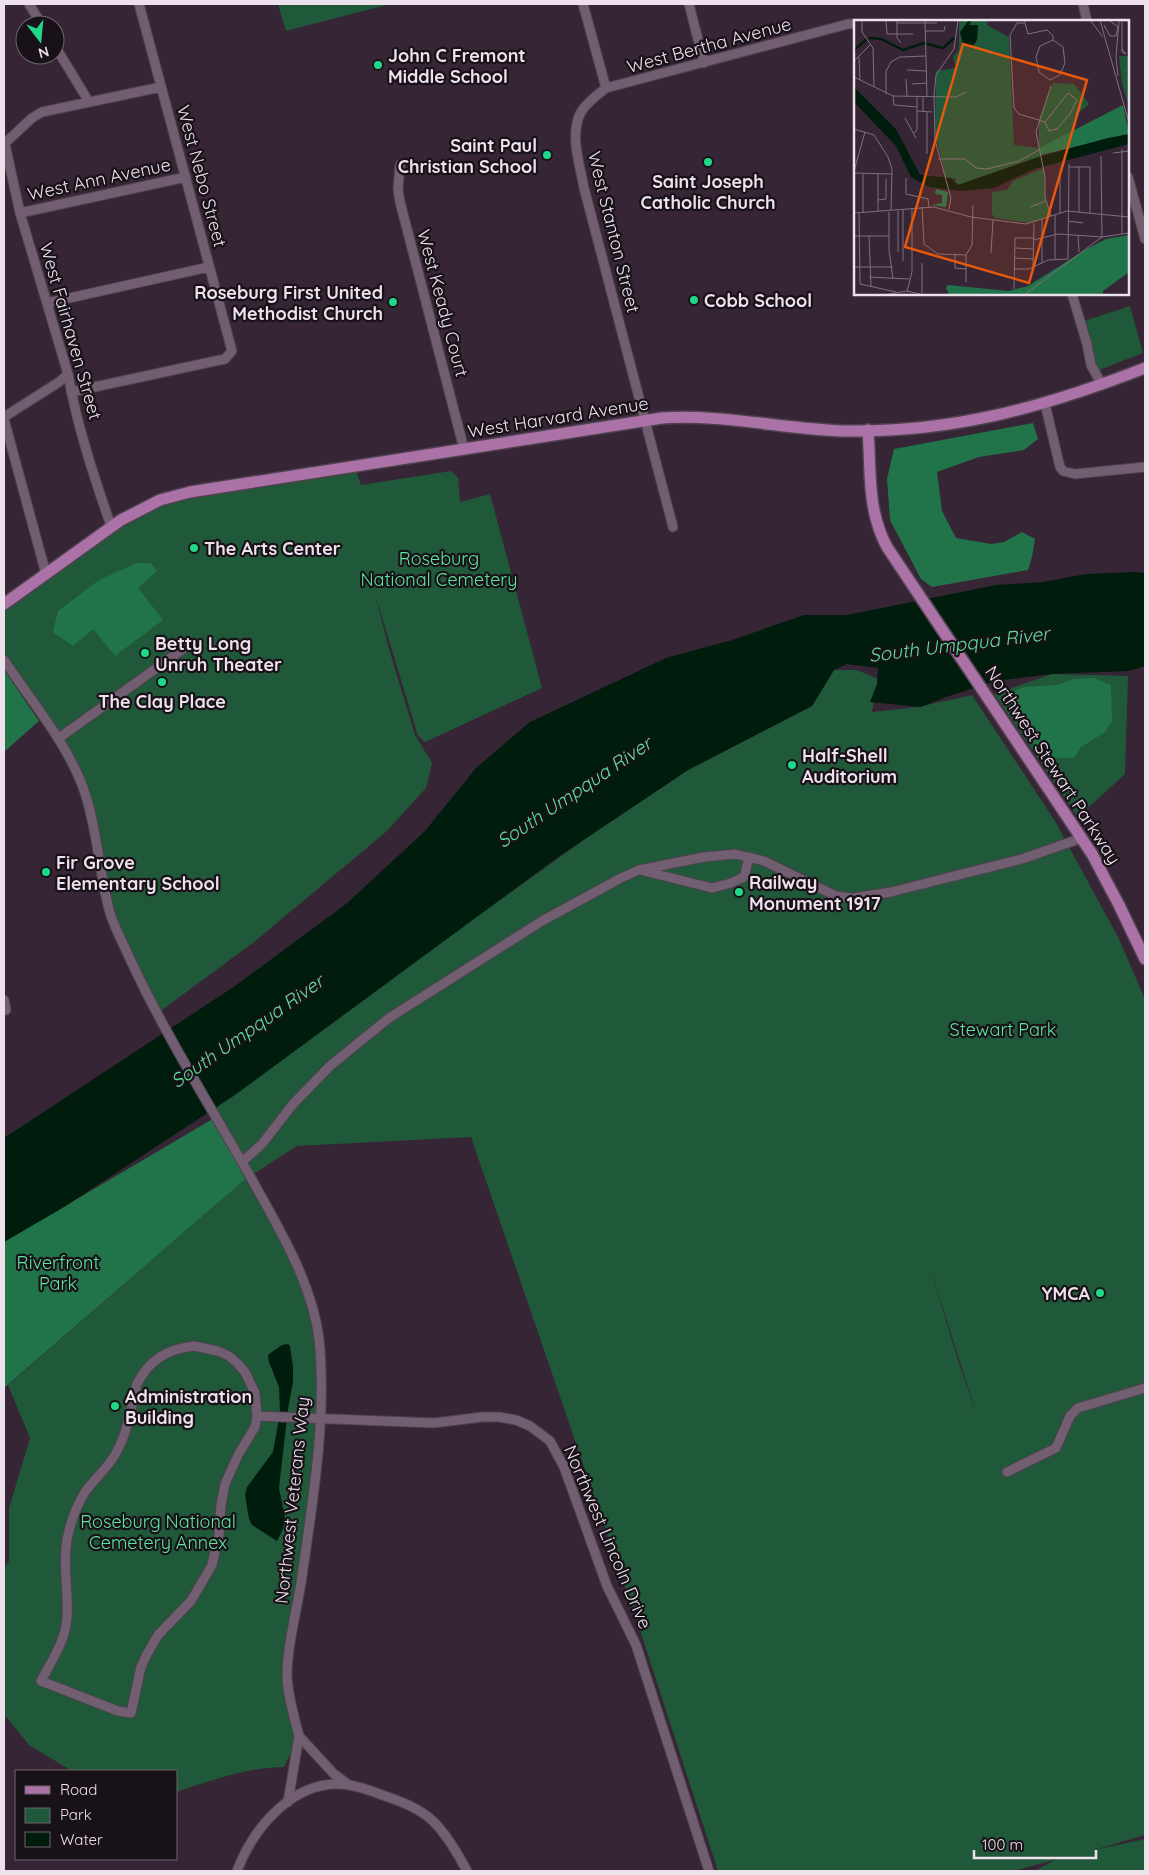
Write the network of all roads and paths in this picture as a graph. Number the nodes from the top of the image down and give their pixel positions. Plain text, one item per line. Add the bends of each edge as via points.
1 (29, 4) edge
2 (138, 4) edge
3 (583, 4) edge
4 (689, 4) edge
5 (1083, 4) edge
6 (36, 15) edge
7 (1087, 20) edge
8 (852, 24) edge
9 (65, 62) edge
10 (704, 63) junction
11 (161, 87) junction
12 (606, 88) junction
13 (89, 102) junction
14 (4, 144) edge
15 (400, 165) dead end
16 (186, 177) junction
17 (1129, 181) edge
18 (20, 213) junction
19 (1145, 239) edge
20 (209, 267) junction
21 (1072, 295) edge
22 (47, 303) junction
23 (1145, 368) edge
24 (68, 374) junction
25 (1102, 385) junction
26 (71, 392) junction
27 (1045, 404) junction
28 (4, 418) edge
29 (644, 421) junction
30 (868, 430) junction
31 (464, 449) junction
32 (1145, 467) edge
33 (111, 526) junction
34 (672, 526) dead end
35 (46, 574) junction
36 (4, 604) edge
37 (183, 650) dead end
38 (4, 660) edge
39 (59, 738) junction
40 (1082, 838) junction
41 (749, 857) junction
42 (639, 870) junction
43 (1145, 959) edge
44 (4, 1000) edge
45 (6, 1010) dead end
46 (242, 1162) junction
47 (1145, 1388) edge
48 (257, 1416) junction
49 (320, 1419) junction
50 (1007, 1472) dead end
51 (299, 1736) junction
52 (349, 1785) junction
53 (288, 1802) junction
54 (237, 1871) edge
55 (467, 1871) edge
56 (709, 1871) edge

1 - 6 street
2 - 11 street, West Nebo Street
3 - 12 street
4 - 10 street
5 - 7 street
8 - 10 street, West Bertha Avenue
9 - 13 street
10 - 12 street, West Bertha Avenue
11 - 13 street
11 - 16 street, West Nebo Street
12 - 29 street, West Stanton Street via 581,113 576,141 584,188
13 - 14 street via 37,115
14 - 18 street, West Fairhaven Street
15 - 31 street, West Keady Court via 400,202
16 - 18 street, West Ann Avenue
16 - 20 street, West Nebo Street
17 - 19 street
18 - 22 street, West Fairhaven Street
20 - 22 street
20 - 26 street, West Nebo Street via 231,346 229,356
21 - 25 street via 1091,365
22 - 24 street, West Fairhaven Street
23 - 25 main road, West Harvard Avenue
24 - 26 street, West Fairhaven Street
24 - 28 street
25 - 27 main road, West Harvard Avenue
26 - 33 street, West Fairhaven Street
27 - 30 main road, West Harvard Avenue via 960,423
27 - 32 street via 1063,471 1075,474
28 - 35 street
29 - 30 main road, West Harvard Avenue via 700,417 809,429
29 - 31 main road, West Harvard Avenue
29 - 34 street, West Stanton Street
30 - 40 main road, Northwest Stewart Parkway via 870,492 881,536
31 - 33 main road, West Harvard Avenue via 190,492 149,505
33 - 35 main road, West Harvard Avenue
35 - 36 main road, West Harvard Avenue
37 - 39 street
38 - 39 street, Northwest Veterans Way
39 - 46 street, Northwest Veterans Way via 86,794 110,912 158,1013
40 - 41 street via 1022,859 891,892 853,898 823,891 764,861
40 - 43 main road, Northwest Stewart Parkway
41 - 42 street via 724,854
41 - 42 street via 744,877 712,888
42 - 46 street via 542,921 389,1018 325,1072
44 - 45 street
46 - 49 street, Northwest Veterans Way via 286,1243 310,1302 319,1338
47 - 50 street via 1078,1408 1070,1416 1056,1448
48 - 48 street via 225,1484 212,1565 191,1601 158,1635 146,1656 131,1713 41,1681 64,1634 66,1542 74,1516 85,1493 121,1444 137,1384 147,1368 177,1348 194,1346 218,1351 229,1356 245,1372 255,1393
48 - 49 street, Northwest Lincoln Drive
49 - 51 street, Northwest Veterans Way via 298,1606 288,1655 289,1692
49 - 56 street, Northwest Lincoln Drive via 434,1422 499,1417 530,1426 550,1441 564,1467 605,1580 636,1645
51 - 52 street, Northwest Veterans Way via 334,1774
51 - 53 street, Northwest Veterans Way
52 - 53 street, Northwest Veterans Way via 320,1787
52 - 55 street, Northwest Veterans Way via 420,1810 445,1836
53 - 54 street, Northwest Veterans Way via 275,1811 262,1827

